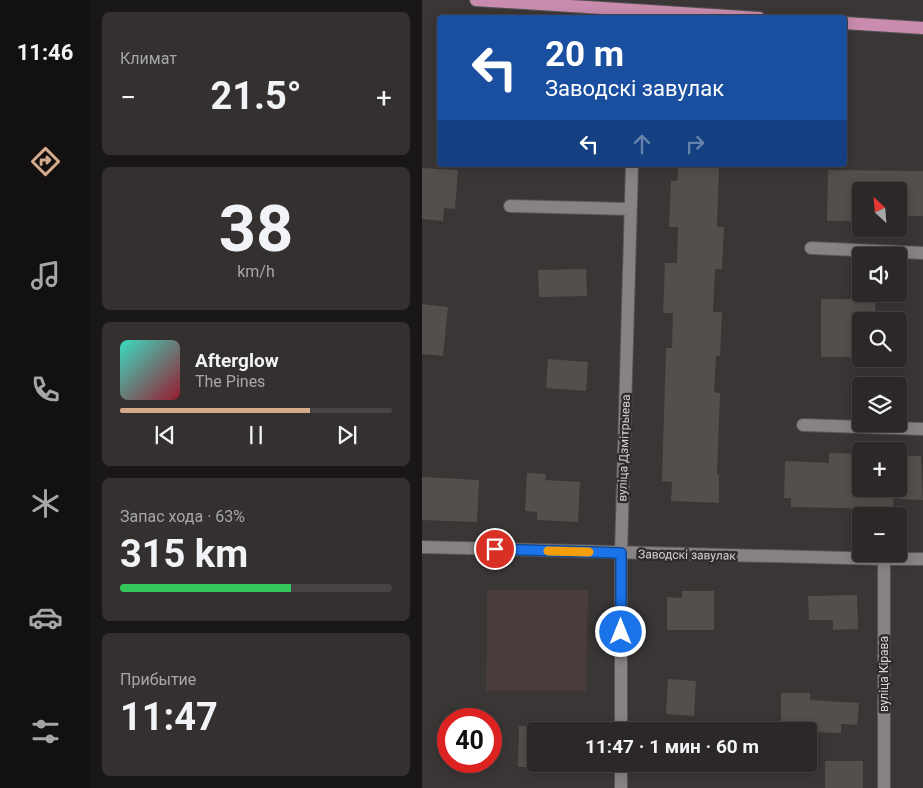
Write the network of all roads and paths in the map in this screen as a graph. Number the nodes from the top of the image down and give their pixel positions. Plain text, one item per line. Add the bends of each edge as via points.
1 (476, 0) edge
2 (634, 14) edge
3 (665, 15) edge
4 (847, 23) edge
5 (922, 28) edge
6 (632, 167) edge
7 (510, 206) dead end
8 (630, 209) junction
9 (811, 248) dead end
10 (922, 253) edge
11 (803, 425) dead end
12 (922, 429) edge
13 (422, 547) edge
14 (621, 553) junction
15 (852, 558) edge
16 (907, 559) edge
17 (922, 559) edge
18 (884, 562) edge
19 (621, 722) edge
20 (621, 772) edge
21 (621, 788) edge
22 (884, 788) edge

1 - 2 main road
2 - 3 main road
4 - 5 main road
6 - 8 street, вуліца Дзмітрыева
7 - 8 street
8 - 14 street, вуліца Дзмітрыева
9 - 10 street
11 - 12 street
13 - 14 street, Заводскі завулак
14 - 15 street, Заводскі завулак
14 - 19 street, вуліца Дзмітрыева
16 - 17 street, Заводскі завулак
18 - 22 street, вуліца Кірава
20 - 21 street

